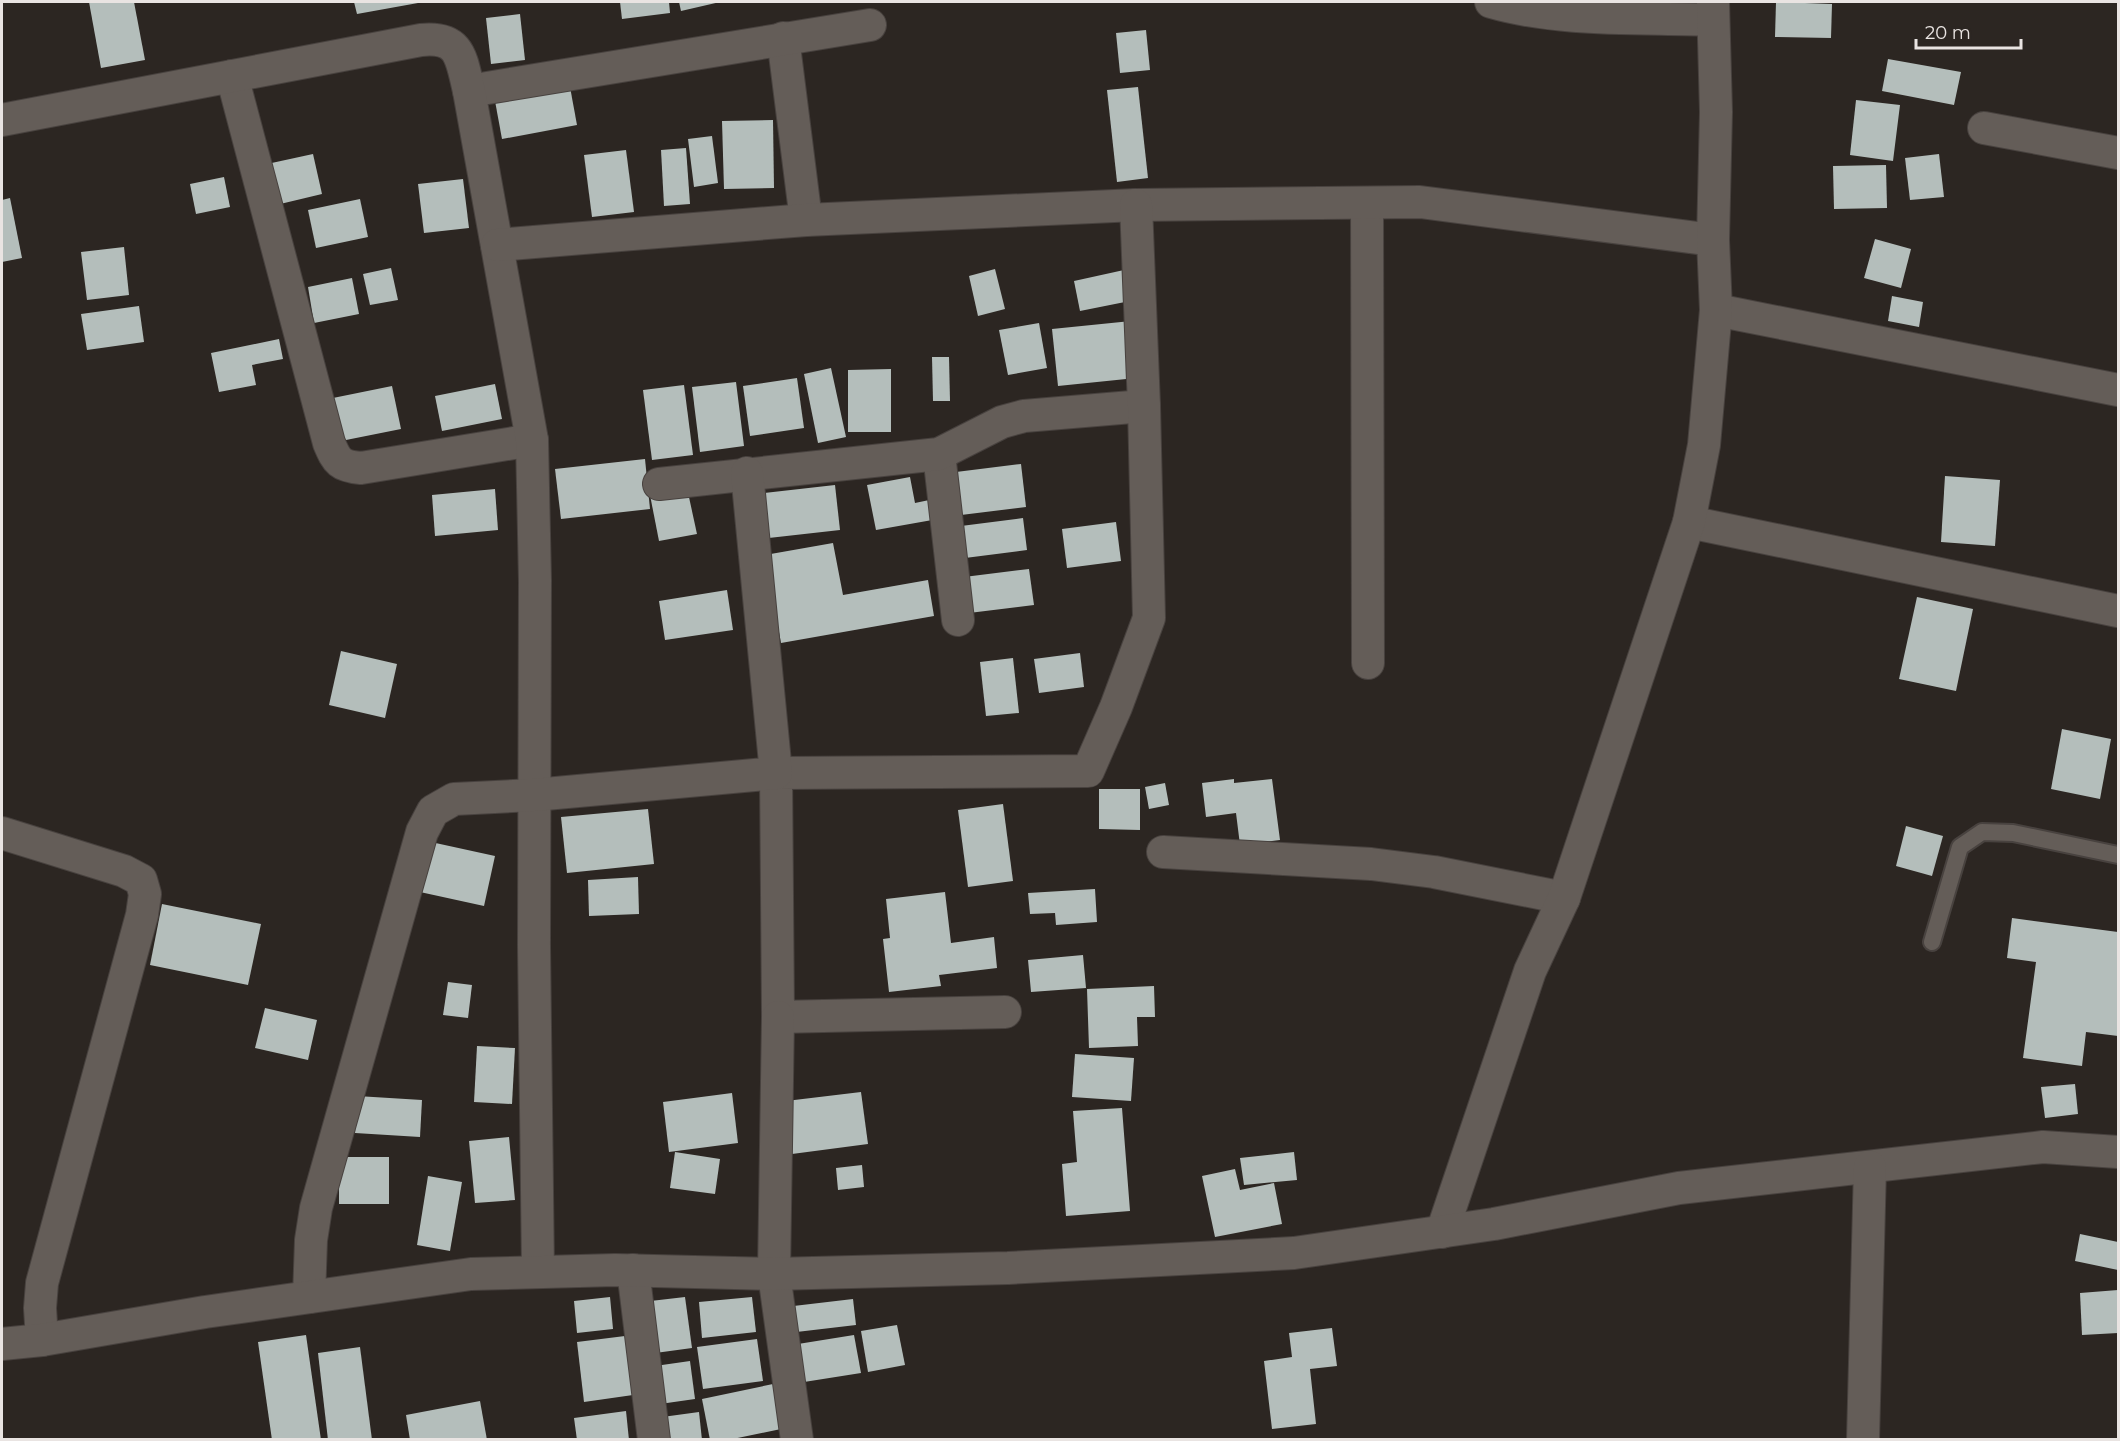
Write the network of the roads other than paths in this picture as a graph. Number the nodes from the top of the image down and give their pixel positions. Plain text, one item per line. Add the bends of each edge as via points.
1 (1491, 2) edge
2 (1713, 11) edge
3 (870, 25) dead end
4 (783, 38) junction
5 (232, 76) junction
6 (469, 91) junction
7 (2, 120) edge
8 (1984, 128) dead end
9 (2118, 153) edge
10 (1368, 203) junction
11 (1136, 205) junction
12 (806, 220) junction
13 (1713, 240) junction
14 (497, 245) junction
15 (1716, 310) junction
16 (2118, 390) edge
17 (1144, 406) junction
18 (532, 440) junction
19 (939, 454) junction
20 (747, 473) junction
21 (658, 484) dead end
22 (1689, 522) junction
23 (2118, 610) edge
24 (958, 620) dead end
25 (1368, 663) dead end
26 (776, 773) junction
27 (534, 795) junction
28 (2, 833) edge
29 (1163, 852) dead end
30 (2118, 855) edge
31 (1564, 898) junction
32 (1932, 942) dead end
33 (1005, 1012) dead end
34 (778, 1017) junction
35 (2118, 1152) edge
36 (1870, 1167) junction
37 (1442, 1232) junction
38 (633, 1270) junction
39 (538, 1272) junction
40 (774, 1274) junction
41 (309, 1297) junction
42 (42, 1340) junction
43 (2, 1344) edge
44 (654, 1440) edge
45 (797, 1440) edge
46 (1863, 1440) edge

1 - 2 street via 1566,15
2 - 13 street
3 - 4 street
4 - 6 street
4 - 12 street
5 - 6 street via 437,38 452,44 461,57
5 - 7 street
5 - 18 street via 335,459 346,466 361,468
6 - 14 street
8 - 9 street
10 - 11 street
10 - 13 street via 1420,202
10 - 25 street
11 - 12 street
11 - 17 street
12 - 14 street
13 - 15 street
14 - 18 street
15 - 16 street
15 - 22 street via 1704,445
17 - 19 street via 1024,416 1002,422
17 - 26 street via 1149,618 1088,771
18 - 27 street
19 - 20 street
19 - 24 street
20 - 21 street
20 - 26 street
22 - 23 street
22 - 31 street
26 - 27 street
26 - 34 street
27 - 39 street
27 - 41 street via 454,799 433,811 422,832 316,1208
28 - 42 street via 124,871 141,880 145,894 42,1283
29 - 31 street via 1371,864 1434,872
30 - 32 lane via 2013,833 1982,832 1960,847
31 - 37 street via 1530,971
33 - 34 street
34 - 40 street
35 - 36 street via 2043,1147
36 - 37 street via 1679,1188
36 - 46 street
37 - 40 street via 1294,1253 1008,1268
38 - 39 street
38 - 40 street
38 - 44 street
39 - 41 street via 471,1274
40 - 45 street
41 - 42 street
42 - 43 street

